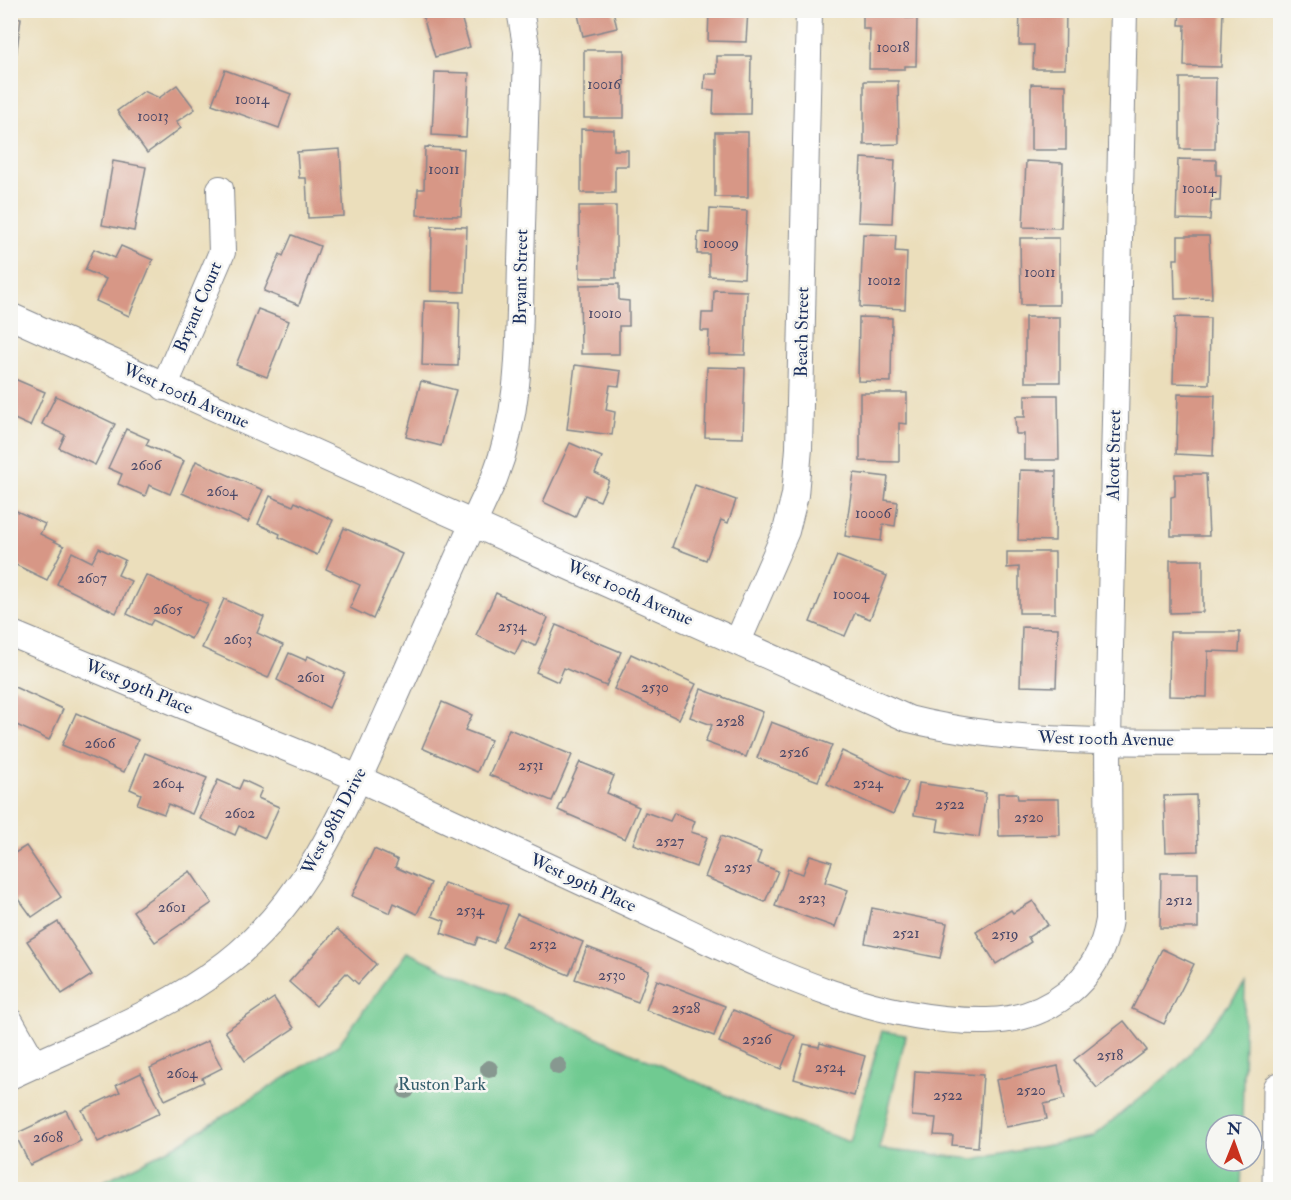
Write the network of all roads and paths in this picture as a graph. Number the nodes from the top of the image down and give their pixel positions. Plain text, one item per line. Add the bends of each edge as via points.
1 (520, 10) edge
2 (809, 10) edge
3 (1124, 10) edge
4 (220, 189) dead end
5 (10, 316) edge
6 (164, 387) junction
7 (471, 529) junction
8 (10, 633) edge
9 (738, 641) junction
10 (1108, 739) junction
11 (1281, 742) edge
12 (358, 778) junction
13 (1109, 900) joint
14 (10, 1021) edge
15 (35, 1065) junction
16 (10, 1076) edge
17 (1281, 1089) edge
18 (1279, 1190) edge

1 - 7 street, Bryant Street via 526,51 517,397 504,454
2 - 9 street, Beach Street via 795,495 786,531
3 - 10 street, Alcott Street
4 - 6 street, Bryant Court via 222,252
5 - 6 street, West 100th Avenue
6 - 7 street, West 100th Avenue
7 - 9 street, West 100th Avenue
7 - 12 street, West 98th Drive
8 - 12 street, West 99th Place
9 - 10 street, West 100th Avenue via 909,719 983,734
10 - 11 street, West 100th Avenue
10 - 13 street, Alcott Street
12 - 13 street, West 99th Place via 756,963 841,997 922,1016 1011,1019 1030,1015 1065,997 1093,965 1106,938
12 - 15 street, West 98th Drive via 322,853 304,880 229,961 174,999
14 - 15 street
15 - 16 street, West 98th Drive
17 - 18 street

